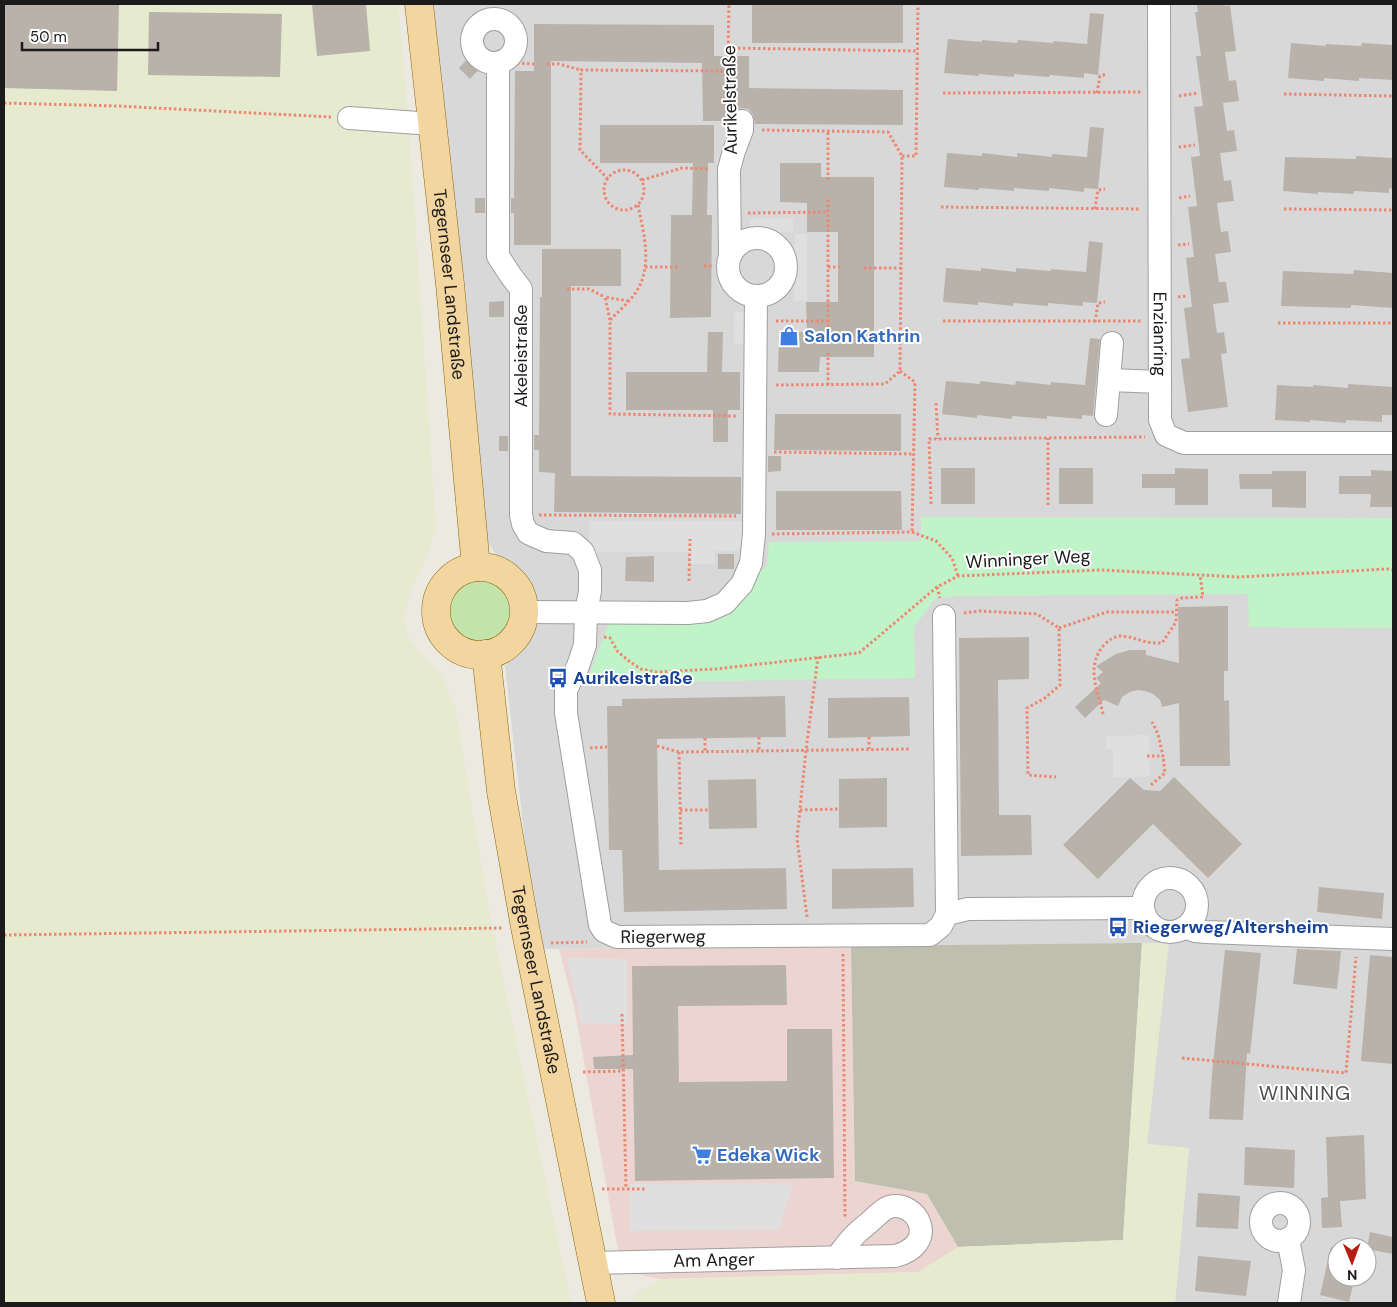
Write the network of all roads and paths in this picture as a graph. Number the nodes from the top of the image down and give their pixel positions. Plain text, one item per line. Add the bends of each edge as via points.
1 (419, 4) edge
2 (729, 4) edge
3 (918, 4) edge
4 (1159, 4) edge
5 (728, 48) junction
6 (917, 50) junction
7 (498, 63) dead end
8 (547, 64) dead end
9 (581, 70) junction
10 (728, 71) junction
11 (1107, 74) dead end
12 (1159, 92) junction
13 (942, 93) dead end
14 (1097, 93) junction
15 (1284, 94) dead end
16 (1393, 96) edge
17 (4, 103) edge
18 (349, 118) joint
19 (737, 120) junction
20 (432, 124) junction
21 (828, 131) junction
22 (902, 156) junction
23 (732, 160) junction
24 (608, 179) junction
25 (642, 180) junction
26 (828, 180) dead end
27 (1105, 189) dead end
28 (828, 197) dead end
29 (638, 205) junction
30 (941, 207) dead end
31 (1095, 209) junction
32 (1159, 209) junction
33 (1284, 210) dead end
34 (1393, 210) edge
35 (730, 212) junction
36 (828, 212) junction
37 (730, 256) junction
38 (645, 267) junction
39 (678, 267) dead end
40 (828, 267) junction
41 (843, 267) dead end
42 (864, 268) dead end
43 (901, 268) junction
44 (566, 289) dead end
45 (756, 296) junction
46 (605, 298) junction
47 (628, 301) junction
48 (1106, 302) dead end
49 (610, 320) junction
50 (755, 321) junction
51 (828, 321) junction
52 (943, 321) dead end
53 (1096, 322) junction
54 (1160, 322) junction
55 (1278, 323) dead end
56 (1393, 323) edge
57 (828, 337) dead end
58 (1112, 343) dead end
59 (828, 353) dead end
60 (900, 371) junction
61 (1109, 380) junction
62 (1160, 382) junction
63 (828, 385) junction
64 (755, 386) junction
65 (936, 403) dead end
66 (1106, 415) dead end
67 (754, 416) junction
68 (1166, 435) junction
69 (938, 438) junction
70 (1048, 438) junction
71 (1393, 443) edge
72 (754, 452) junction
73 (914, 454) junction
74 (931, 504) dead end
75 (1048, 505) dead end
76 (521, 515) junction
77 (754, 525) junction
78 (912, 532) junction
79 (690, 539) dead end
80 (476, 567) junction
81 (1393, 570) edge
82 (1200, 575) junction
83 (958, 576) junction
84 (689, 581) dead end
85 (980, 611) dead end
86 (525, 612) junction
87 (1176, 612) junction
88 (586, 613) junction
89 (944, 616) dead end
90 (1059, 628) junction
91 (586, 636) junction
92 (486, 654) junction
93 (818, 657) junction
94 (1103, 714) dead end
95 (1152, 722) dead end
96 (759, 737) dead end
97 (869, 737) dead end
98 (705, 738) dead end
99 (657, 746) dead end
100 (869, 749) junction
101 (909, 749) dead end
102 (806, 750) junction
103 (759, 751) junction
104 (679, 752) junction
105 (705, 752) junction
106 (1147, 756) dead end
107 (1163, 756) junction
108 (1056, 777) dead end
109 (1151, 785) dead end
110 (839, 809) dead end
111 (680, 810) junction
112 (709, 810) dead end
113 (800, 810) junction
114 (681, 847) dead end
115 (1142, 908) junction
116 (947, 914) junction
117 (525, 927) junction
118 (1185, 927) junction
119 (604, 931) junction
120 (4, 935) edge
121 (809, 935) junction
122 (842, 935) junction
123 (1358, 937) junction
124 (1393, 939) edge
125 (552, 943) dead end
126 (622, 1014) dead end
127 (1182, 1058) dead end
128 (583, 1072) dead end
129 (622, 1072) junction
130 (602, 1189) dead end
131 (626, 1189) junction
132 (647, 1189) dead end
133 (846, 1218) dead end
134 (1288, 1239) dead end
135 (836, 1258) dead end
136 (592, 1263) junction
137 (600, 1303) edge
138 (1289, 1303) edge

1 - 20 main road, Tegernseer Landstraße
2 - 5 path, Aurikelstraße
3 - 6 path
4 - 12 street, Enzianring
5 - 6 path
5 - 10 path, Aurikelstraße
6 - 22 path via 916,156
7 - 76 street, Akeleistraße via 498,256 521,289
8 - 9 path
9 - 10 path
9 - 24 path via 580,150
10 - 19 path, Aurikelstraße
11 - 14 path via 1100,76
12 - 14 path
12 - 32 street, Enzianring
13 - 14 path
15 - 16 path
17 - 18 path
18 - 20 street
19 - 21 path
19 - 23 street
20 - 80 main road, Tegernseer Landstraße
21 - 22 path via 888,132
21 - 26 path
22 - 43 path
23 - 25 path via 682,168
23 - 35 street, Aurikelstraße
24 - 25 path via 618,171 625,171
24 - 29 path via 605,191 609,203 626,210
25 - 29 path via 644,193
27 - 31 path via 1098,190
28 - 36 path
29 - 38 path via 646,243
30 - 31 path
31 - 32 path
32 - 54 street, Enzianring
33 - 34 path
35 - 36 path
35 - 37 street, Aurikelstraße
36 - 40 path
37 - 45 street, Aurikelstraße via 728,266 733,283 739,290
37 - 45 street via 735,248 752,239 771,242 779,248 786,266 781,284 774,291
38 - 39 path
38 - 47 path via 640,285
40 - 41 path
40 - 51 path
42 - 43 path
43 - 60 path
44 - 46 path via 589,289
45 - 50 street
46 - 47 path
46 - 49 path
47 - 49 path
48 - 53 path via 1098,303
49 - 67 path via 610,414
50 - 51 path
50 - 64 street
51 - 57 path
52 - 53 path
53 - 54 path
54 - 62 street, Enzianring
55 - 56 path
58 - 61 street
59 - 63 path
60 - 63 path via 884,384
60 - 73 path via 915,382
61 - 62 street
61 - 66 street
62 - 68 street, Enzianring via 1160,420
63 - 64 path
64 - 67 street
65 - 69 path
67 - 72 street
68 - 70 path
68 - 71 street via 1184,443
69 - 70 path
69 - 74 path via 929,439
70 - 75 path
72 - 73 path
72 - 77 street
73 - 78 path
76 - 77 path
76 - 88 street via 528,533 546,541 573,543 583,552 590,570
77 - 78 path
77 - 88 street via 751,562 742,584 725,603 707,611 688,613
78 - 83 path via 936,541 952,558
79 - 84 path
80 - 86 main road via 494,569 511,579 521,594
80 - 92 main road via 451,578 442,589 437,602 437,616 440,629 459,649 472,654
81 - 82 path, Winninger Weg via 1239,577
82 - 83 path, Winninger Weg via 1101,570
82 - 87 path via 1203,597 1177,600
83 - 93 path, Winninger Weg via 937,587 859,653
85 - 90 path via 1037,614
86 - 88 street
86 - 92 main road via 517,636 498,651
87 - 90 path via 1107,612
87 - 94 path via 1176,622 1162,643 1120,636 1110,639 1099,650 1094,663 1095,686
88 - 91 street, Riegerweg
89 - 116 street
90 - 108 path via 1060,685 1027,708 1028,775
91 - 93 path, Winninger Weg via 610,638 618,652 629,661 657,672
91 - 119 street, Riegerweg via 578,666 566,690 566,713 600,925
92 - 117 main road, Tegernseer Landstraße via 502,791
93 - 102 path
95 - 107 path
96 - 103 path
97 - 100 path
98 - 105 path
99 - 104 path
100 - 101 path
100 - 102 path
102 - 103 path
102 - 113 path
103 - 105 path
104 - 105 path
104 - 111 path
106 - 107 path
107 - 109 path via 1165,773
110 - 113 path
111 - 112 path
111 - 114 path
113 - 121 path via 797,838
115 - 116 street via 968,908
115 - 118 street via 1144,916 1155,928 1171,932
115 - 118 street via 1146,891 1152,884 1159,879 1177,878 1185,882 1196,896 1196,913
116 - 122 street, Riegerweg via 941,926 930,935
117 - 120 path
117 - 136 main road, Tegernseer Landstraße
118 - 123 street via 1206,932
119 - 121 street, Riegerweg via 617,936
119 - 125 path via 592,942
121 - 122 street, Riegerweg
122 - 133 path
123 - 124 street
123 - 127 path via 1346,1073
126 - 129 path
128 - 129 path
129 - 131 path
130 - 131 path
131 - 132 path
134 - 138 street via 1294,1270
135 - 136 street, Am Anger
136 - 137 main road, Tegernseer Landstraße

